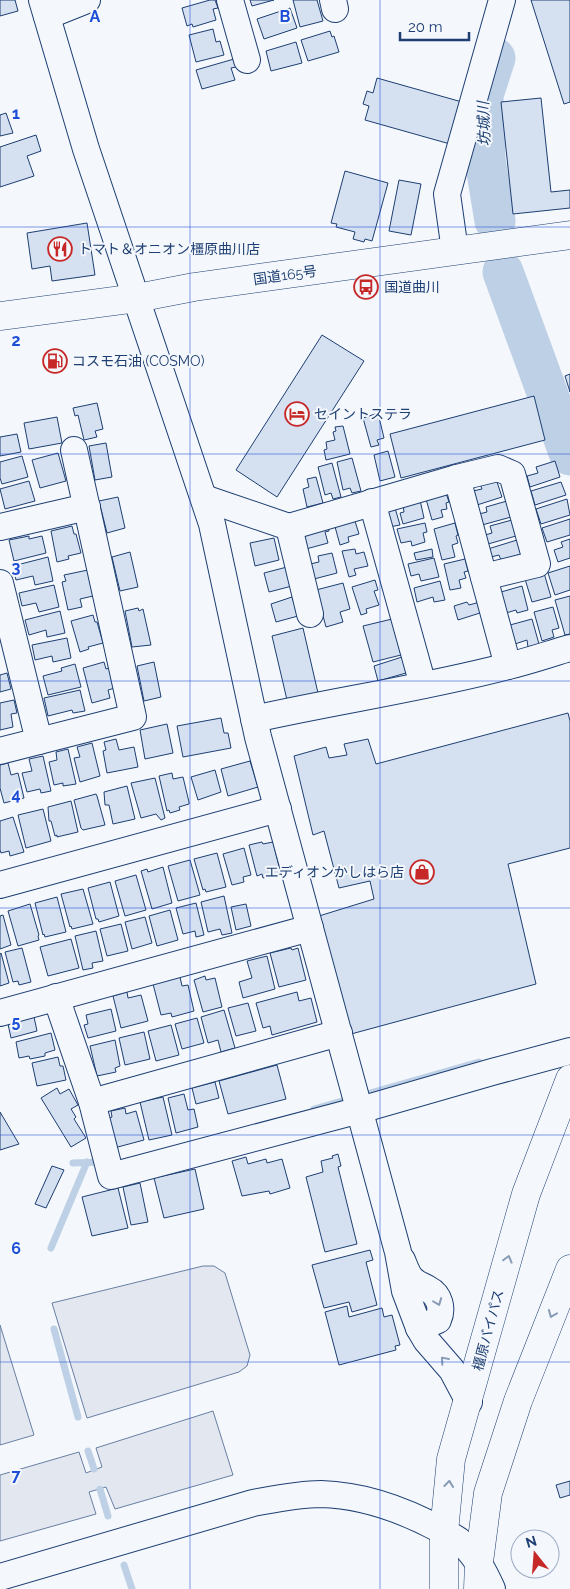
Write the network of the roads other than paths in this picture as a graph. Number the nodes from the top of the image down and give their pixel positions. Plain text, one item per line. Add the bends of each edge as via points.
1 (87, 0) edge
2 (230, 0) edge
3 (502, 0) edge
4 (44, 8) edge
5 (247, 60) dead end
6 (570, 235) edge
7 (455, 251) junction
8 (137, 298) junction
9 (0, 316) edge
10 (74, 450) dead end
11 (457, 478) junction
12 (204, 498) junction
13 (372, 502) junction
14 (87, 507) junction
15 (0, 527) edge
16 (289, 527) junction
17 (484, 577) junction
18 (0, 583) edge
19 (310, 614) dead end
20 (570, 648) edge
21 (508, 666) junction
22 (423, 686) junction
23 (254, 719) junction
24 (39, 742) junction
25 (0, 751) edge
26 (278, 809) junction
27 (0, 885) edge
28 (310, 928) junction
29 (56, 997) junction
30 (0, 1012) edge
31 (339, 1033) junction
32 (570, 1051) edge
33 (570, 1079) edge
34 (357, 1099) junction
35 (92, 1102) junction
36 (570, 1269) edge
37 (469, 1402) junction
38 (444, 1532) junction
39 (479, 1562) junction
40 (0, 1576) edge
41 (444, 1589) edge
42 (478, 1589) edge
43 (492, 1589) edge

1 - 4 street
2 - 5 street
3 - 7 street via 448,194
4 - 8 street via 86,149
6 - 7 highway, 国道165号
7 - 8 highway, 国道165号 via 194,287
8 - 9 highway, 国道165号
8 - 12 street
10 - 14 street
11 - 13 street
11 - 17 street
11 - 17 street via 498,468 512,474 537,564
12 - 16 street
12 - 23 street
13 - 16 street
13 - 22 street
14 - 15 street
14 - 24 street via 133,717
16 - 19 street
17 - 21 street
18 - 24 street
20 - 21 street
21 - 22 street
22 - 23 street
23 - 26 street
24 - 25 street
26 - 27 street
26 - 28 street
28 - 29 street
28 - 31 street
29 - 30 street
29 - 35 street
31 - 34 street
31 - 35 street
32 - 34 street via 492,1072
37 -> 33 highway, 橿原バイパス via 526,1194
34 - 35 street via 108,1165
37 -> 34 street via 452,1370 419,1328 405,1292 398,1252
36 -> 39 highway via 518,1401 488,1493
38 -> 37 highway, 橿原バイパス via 451,1459
38 - 39 street via 458,1540
38 - 40 street via 410,1515 360,1499 321,1494 288,1496 253,1503
38 - 41 highway, 橿原バイパス
39 - 42 highway
39 - 43 street

